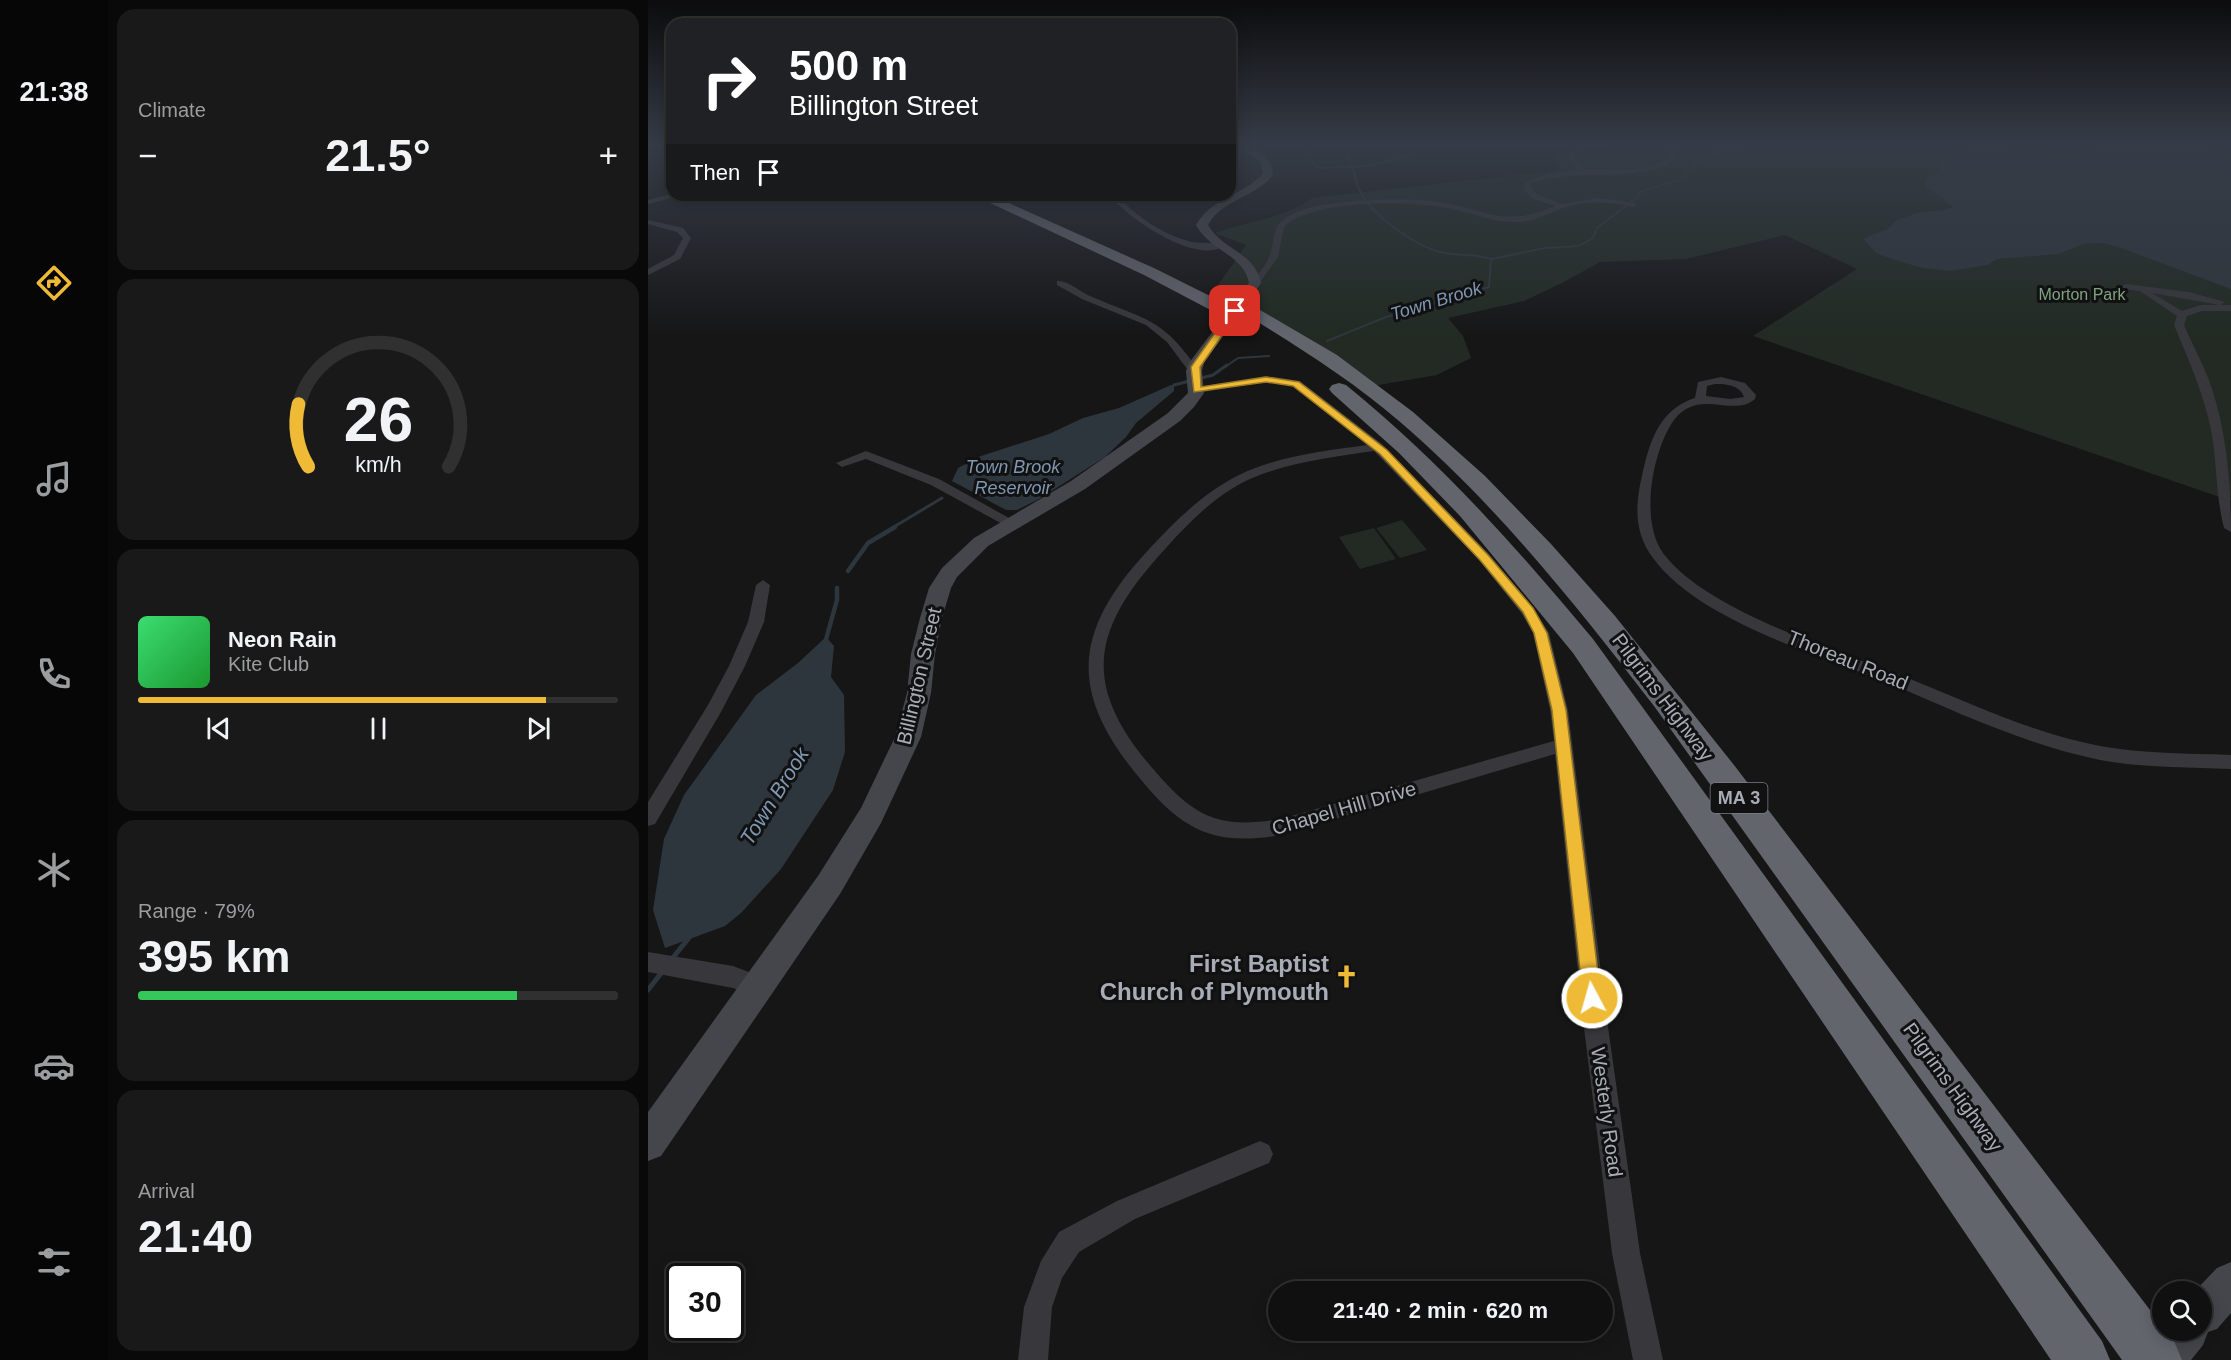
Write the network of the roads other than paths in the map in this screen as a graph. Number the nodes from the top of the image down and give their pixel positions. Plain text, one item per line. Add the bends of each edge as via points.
1 (1012, 209) edge
2 (1038, 209) edge
3 (1127, 209) edge
4 (1216, 209) edge
5 (1317, 209) edge
6 (1457, 209) edge
7 (1555, 209) edge
8 (648, 222) edge
9 (1220, 246) junction
10 (648, 272) edge
11 (1060, 283) dead end
12 (1241, 304) junction
13 (2231, 307) edge
14 (2182, 315) junction
15 (1196, 380) junction
16 (1700, 400) dead end
17 (1378, 447) junction
18 (842, 463) dead end
19 (1011, 523) junction
20 (2231, 528) edge
21 (763, 585) dead end
22 (1563, 745) junction
23 (2231, 762) edge
24 (648, 818) edge
25 (648, 962) edge
26 (759, 987) junction
27 (648, 1143) edge
28 (1260, 1154) dead end
29 (2179, 1341) edge
30 (1033, 1360) edge
31 (1648, 1360) edge
32 (2083, 1360) edge
33 (2155, 1360) edge
34 (2163, 1360) edge

1 - 12 highway, Pilgrims Highway / MA 3 via 1150,272
2 - 12 highway, Pilgrims Highway / MA 3
3 - 9 street via 1160,233 1190,244
4 - 9 street via 1203,222 1204,231
5 - 12 street via 1289,219 1277,231 1274,256
6 - 7 street via 1509,220 1539,217
8 - 10 street via 680,230 687,238 678,257
9 - 12 street via 1248,264 1255,274
11 - 15 street via 1147,320 1169,336
12 - 15 street, Billington Street via 1207,348
12 - 32 highway, Pilgrims Highway / MA 3 via 1383,425 1463,502 1583,646
12 - 33 highway, Pilgrims Highway / MA 3 via 1311,346 1397,409 1531,536 1579,591 1699,744
13 - 14 street via 2201,308
13 - 14 street via 2189,295 2126,287 2152,296
14 - 20 street via 2179,325 2206,388 2218,436
15 - 17 street, Westerly Road via 1266,379 1296,383
15 - 19 street, Billington Street via 1191,401 1174,417 1099,471
16 - 23 street, Thoreau Road via 1667,420 1641,507 1647,534 1658,555 1701,594 1794,639 2040,739 2102,753
17 - 22 street, Westerly Road via 1484,557 1528,610 1541,633
17 - 22 street, Chapel Hill Drive via 1286,463 1235,482 1147,557 1113,602 1098,638 1097,690 1113,730 1141,769 1191,819 1213,829 1243,832 1281,827
18 - 19 street via 866,455 935,482
19 - 26 street, Billington Street via 969,552 948,573 940,588 925,645 919,693 898,761 829,885
21 - 24 street via 756,622 737,666
22 - 31 street, Westerly Road via 1623,1230
25 - 26 street via 733,977
26 - 27 street, Billington Street
28 - 30 street via 1126,1210 1068,1242 1051,1271 1038,1307
29 - 34 street

